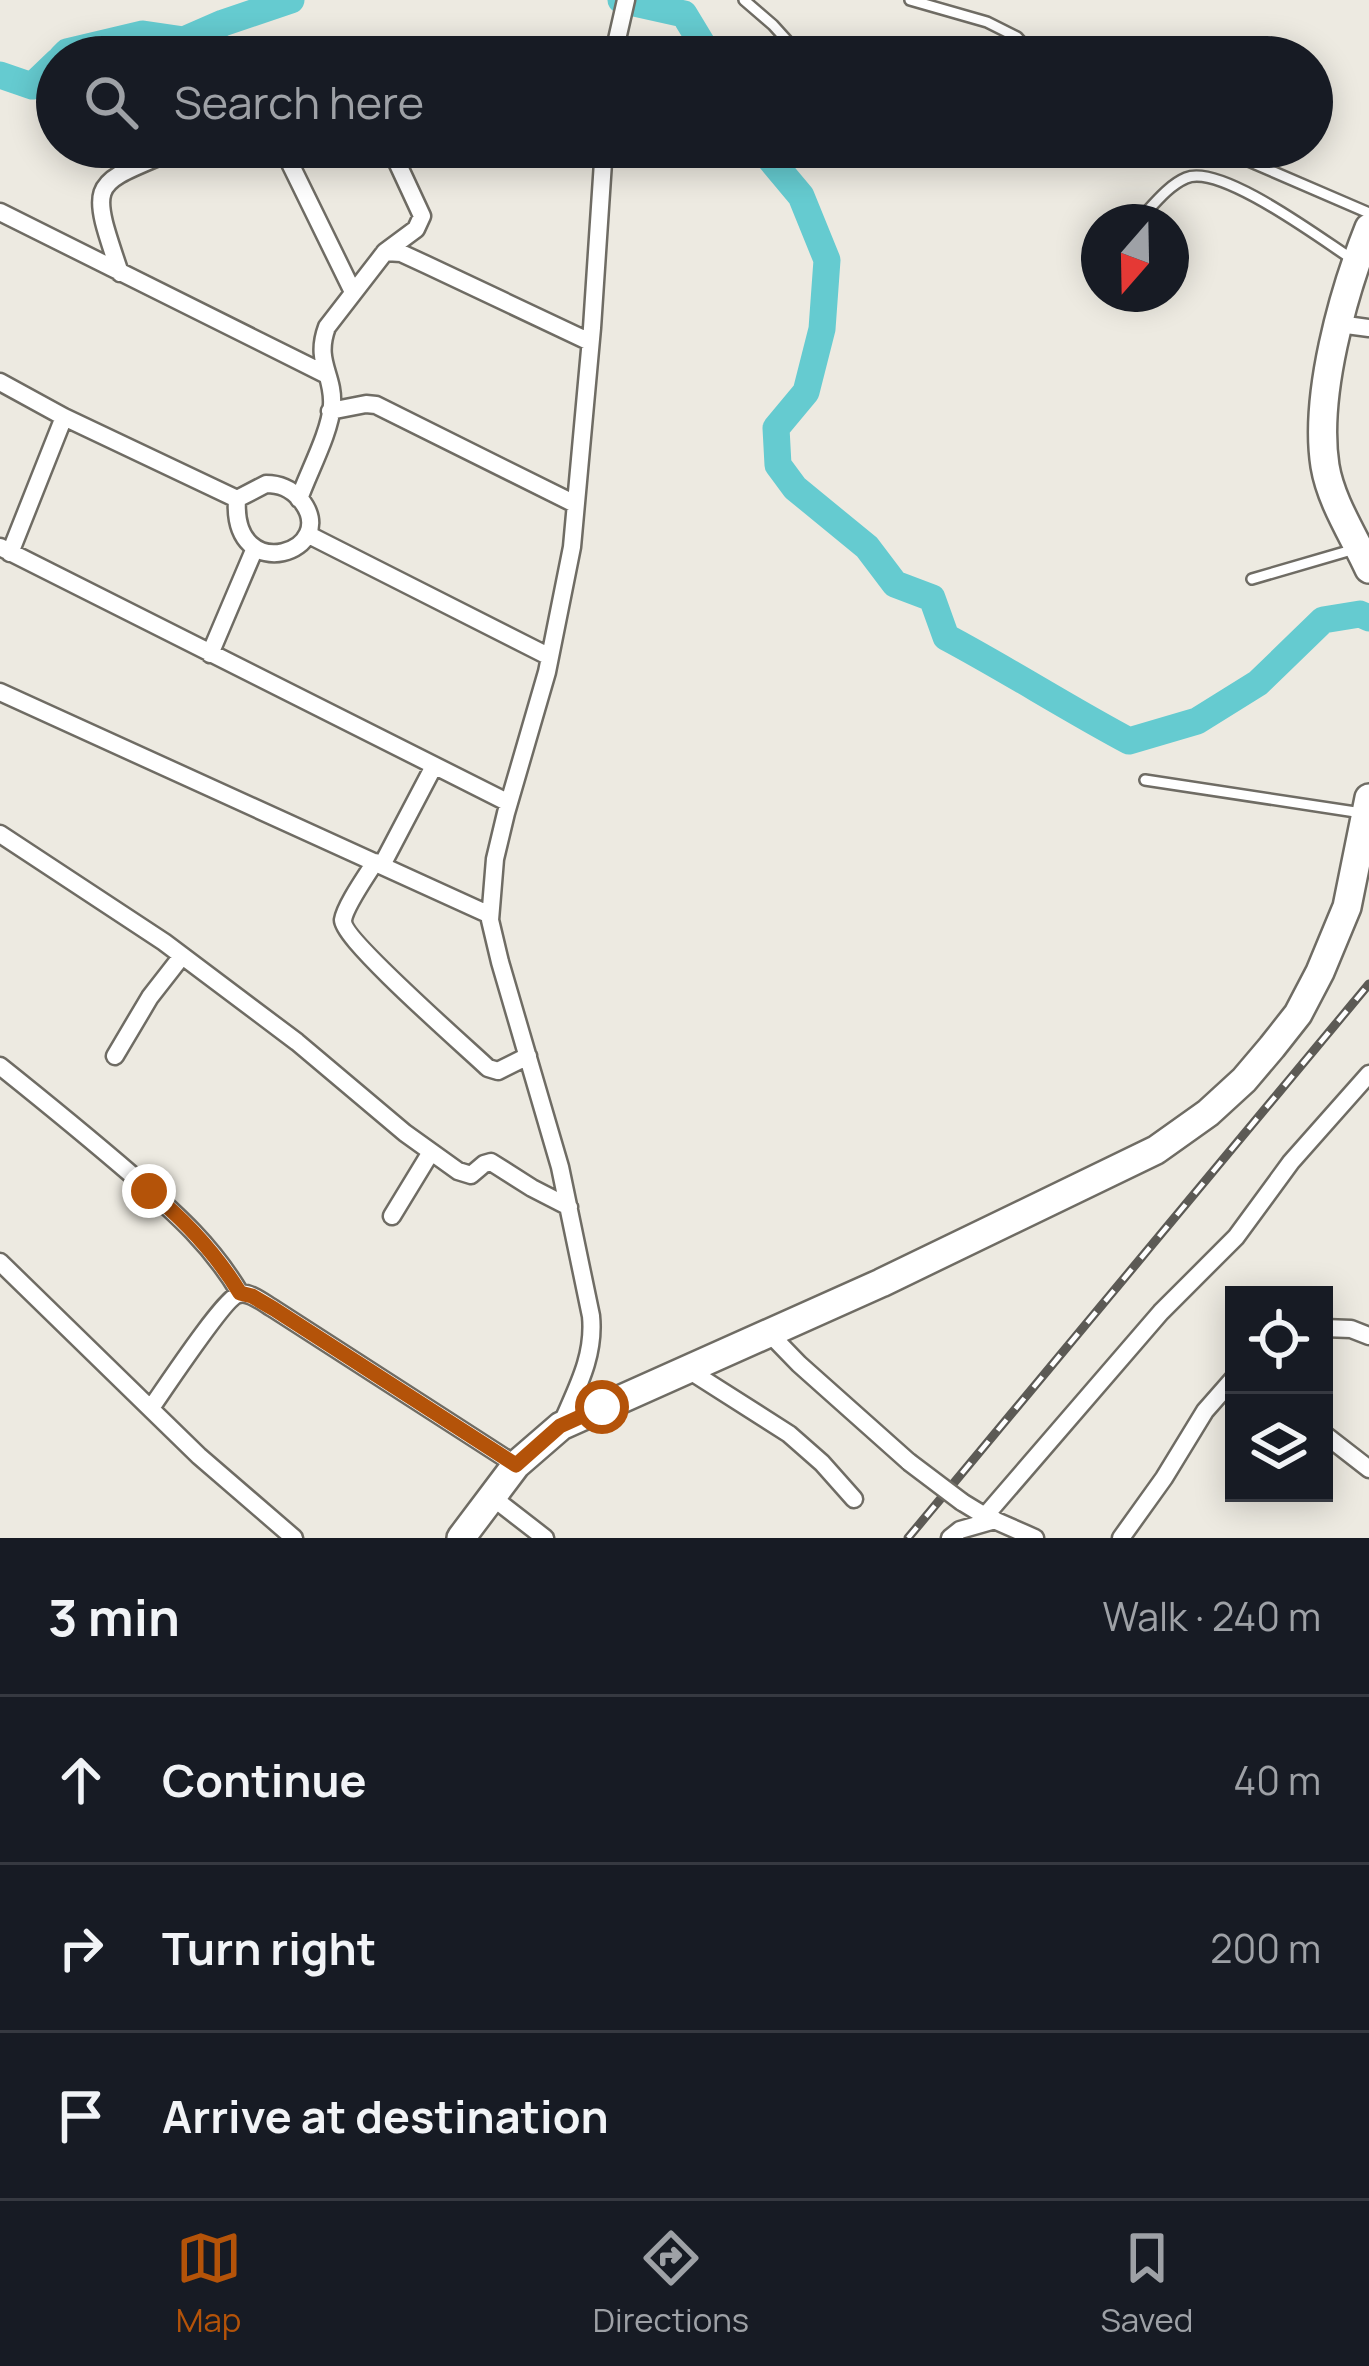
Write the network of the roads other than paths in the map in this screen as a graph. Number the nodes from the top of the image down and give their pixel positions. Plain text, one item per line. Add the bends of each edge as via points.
1 (744, 0) edge
2 (910, 0) edge
3 (783, 36) edge
4 (1015, 36) edge
5 (133, 168) edge
6 (292, 168) edge
7 (400, 168) edge
8 (602, 168) edge
9 (1265, 168) edge
10 (1155, 204) edge
11 (0, 212) edge
12 (1369, 213) edge
13 (1369, 228) edge
14 (385, 252) junction
15 (1357, 262) junction
16 (120, 273) junction
17 (352, 292) junction
18 (1339, 324) junction
19 (1369, 328) edge
20 (590, 342) junction
21 (326, 374) junction
22 (0, 382) edge
23 (330, 411) junction
24 (64, 417) junction
25 (299, 499) junction
26 (237, 500) junction
27 (575, 504) junction
28 (309, 535) junction
29 (255, 548) junction
30 (5, 550) edge
31 (1364, 558) edge
32 (1252, 579) dead end
33 (210, 654) junction
34 (550, 658) junction
35 (0, 692) edge
36 (434, 766) junction
37 (1145, 780) dead end
38 (508, 803) junction
39 (1368, 806) edge
40 (0, 834) edge
41 (378, 864) junction
42 (490, 914) junction
43 (182, 956) junction
44 (115, 1056) dead end
45 (528, 1056) junction
46 (0, 1066) edge
47 (1369, 1074) edge
48 (431, 1152) junction
49 (568, 1207) junction
50 (392, 1216) dead end
51 (0, 1262) edge
52 (240, 1293) junction
53 (1333, 1328) edge
54 (768, 1331) junction
55 (1369, 1336) edge
56 (687, 1369) junction
57 (1225, 1388) edge
58 (151, 1408) junction
59 (560, 1426) junction
60 (1333, 1441) edge
61 (516, 1465) junction
62 (1369, 1469) edge
63 (491, 1497) junction
64 (854, 1499) dead end
65 (990, 1518) junction
66 (294, 1538) edge
67 (461, 1538) edge
68 (544, 1538) edge
69 (950, 1538) edge
70 (1035, 1538) edge
71 (1121, 1538) edge

1 - 3 lane
2 - 4 lane
5 - 16 street via 99,197
6 - 17 street
7 - 14 street via 422,216
8 - 20 street
9 - 12 lane
10 - 15 lane via 1186,178 1211,176
11 - 16 street
13 - 15 main road
14 - 17 street
14 - 20 street
15 - 18 main road
16 - 21 street
17 - 21 street via 322,340
18 - 19 street
18 - 31 main road via 1324,412 1325,466
20 - 27 street
21 - 23 street
22 - 24 street
23 - 25 street
23 - 27 street via 376,405
24 - 26 street
24 - 30 street
25 - 26 street via 273,484
25 - 28 street
26 - 29 street via 238,531
27 - 34 street
28 - 29 street via 278,552
28 - 34 street
29 - 33 street
30 - 33 street
31 - 32 lane
33 - 36 street
34 - 38 street
35 - 41 street
36 - 38 street
36 - 41 street
37 - 39 lane
38 - 42 street
39 - 54 main road via 1347,907 1320,972 1298,1014 1208,1113 1156,1150
40 - 43 street
41 - 42 street
41 - 45 street via 344,917 345,930 488,1068
42 - 45 street
43 - 44 street
43 - 48 street
45 - 49 street
46 - 52 street via 185,1221
47 - 65 street
48 - 49 street via 466,1175 484,1163 499,1165
48 - 50 street
49 - 59 street via 593,1337
51 - 58 street
52 - 58 street
52 - 61 street
53 - 55 street
54 - 56 main road
54 - 65 street, bridge via 909,1462
56 - 59 main road
56 - 64 street via 789,1434
57 - 71 street
58 - 66 street
59 - 61 main road
60 - 62 street
61 - 63 main road
63 - 67 main road
63 - 68 street
65 - 69 street
65 - 70 street

